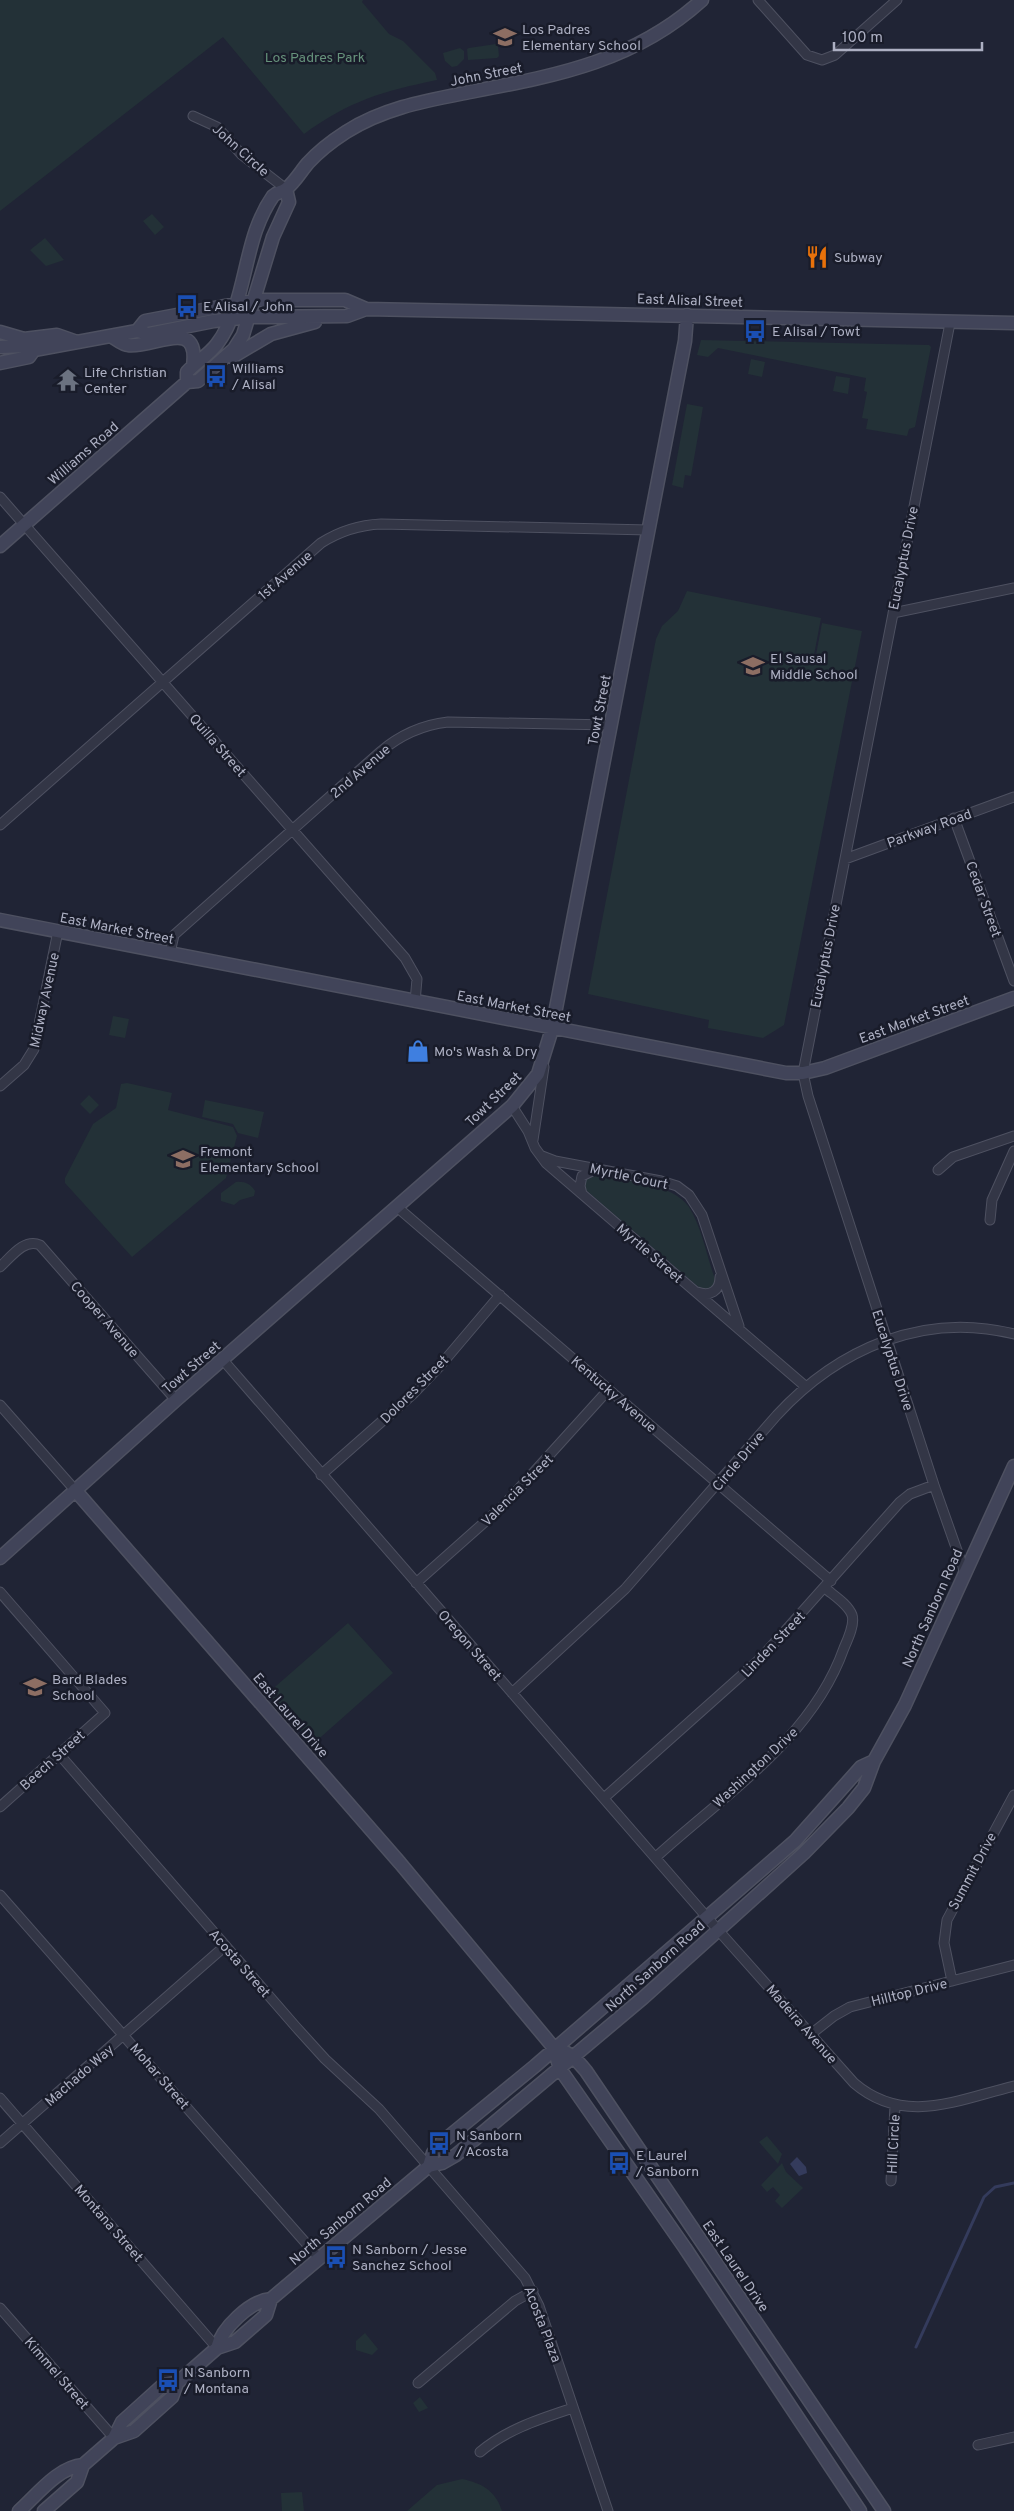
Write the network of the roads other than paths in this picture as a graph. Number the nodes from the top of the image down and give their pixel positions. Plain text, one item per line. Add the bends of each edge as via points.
1 (702, 0) edge
2 (758, 0) edge
3 (897, 0) edge
4 (193, 116) dead end
5 (286, 189) junction
6 (256, 300) junction
7 (236, 303) junction
8 (366, 309) junction
9 (687, 315) junction
10 (347, 316) junction
11 (250, 317) junction
12 (230, 319) junction
13 (950, 322) junction
14 (1014, 324) edge
15 (137, 331) junction
16 (0, 332) edge
17 (111, 336) junction
18 (77, 342) junction
19 (0, 347) edge
20 (34, 350) junction
21 (0, 363) edge
22 (219, 363) junction
23 (193, 366) junction
24 (187, 382) junction
25 (0, 497) edge
26 (25, 524) junction
27 (648, 530) junction
28 (0, 546) edge
29 (1014, 588) edge
30 (893, 613) junction
31 (163, 682) junction
32 (612, 725) junction
33 (1014, 797) edge
34 (954, 818) junction
35 (0, 825) edge
36 (292, 830) junction
37 (844, 859) junction
38 (0, 920) edge
39 (58, 931) junction
40 (170, 954) junction
41 (1014, 981) edge
42 (1014, 998) edge
43 (415, 1002) junction
44 (552, 1029) junction
45 (547, 1049) junction
46 (803, 1073) junction
47 (0, 1086) edge
48 (512, 1106) junction
49 (1014, 1136) edge
50 (533, 1141) junction
51 (1014, 1150) edge
52 (540, 1154) junction
53 (599, 1168) junction
54 (938, 1170) dead end
55 (583, 1195) junction
56 (397, 1207) junction
57 (990, 1220) dead end
58 (0, 1267) edge
59 (720, 1274) junction
60 (693, 1290) junction
61 (500, 1295) junction
62 (743, 1332) junction
63 (1014, 1334) edge
64 (886, 1341) junction
65 (223, 1360) junction
66 (804, 1386) junction
67 (609, 1389) junction
68 (176, 1400) junction
69 (0, 1405) edge
70 (1014, 1466) edge
71 (321, 1475) junction
72 (718, 1484) junction
73 (934, 1485) junction
74 (74, 1490) junction
75 (0, 1558) edge
76 (965, 1573) junction
77 (416, 1583) junction
78 (828, 1584) junction
79 (0, 1592) edge
80 (512, 1693) junction
81 (59, 1754) junction
82 (874, 1761) junction
83 (1014, 1795) edge
84 (604, 1798) junction
85 (0, 1807) edge
86 (656, 1857) junction
87 (0, 1895) edge
88 (706, 1917) junction
89 (718, 1930) junction
90 (225, 1946) junction
91 (1014, 1965) edge
92 (952, 1981) junction
93 (811, 2034) junction
94 (124, 2035) junction
95 (554, 2048) junction
96 (575, 2057) junction
97 (560, 2069) junction
98 (1014, 2086) edge
99 (0, 2098) edge
100 (895, 2106) junction
101 (22, 2124) junction
102 (0, 2144) edge
103 (428, 2166) junction
104 (891, 2181) dead end
105 (319, 2258) junction
106 (533, 2292) junction
107 (0, 2308) edge
108 (217, 2348) junction
109 (418, 2382) dead end
110 (573, 2408) junction
111 (1014, 2437) edge
112 (114, 2438) junction
113 (978, 2445) dead end
114 (480, 2452) dead end
115 (83, 2466) junction
116 (19, 2511) edge
117 (44, 2511) edge
118 (608, 2511) edge
119 (860, 2511) edge
120 (884, 2511) edge

1 - 5 main road, John Street via 652,38 598,62 563,73 422,102 369,120 328,145 308,162
2 - 3 street via 807,55 822,60 835,55
4 - 5 street, John Circle via 217,127 242,154
5 - 6 main road via 289,202 274,237
5 - 7 main road, John Street via 275,194 262,216
6 - 7 main road, East Alisal Street
6 - 8 main road, East Alisal Street via 345,300
6 - 11 main road, Williams Road
7 - 12 main road, Williams Road
7 - 15 main road, East Alisal Street via 145,321
8 - 9 main road, East Alisal Street
8 - 10 main road, East Alisal Street
9 - 13 main road, East Alisal Street
9 - 27 main road, Towt Street via 685,341
10 - 11 main road, East Alisal Street
10 - 22 main road via 277,331
11 - 12 main road, East Alisal Street
11 - 22 main road, Williams Road via 241,339
12 - 15 main road, East Alisal Street via 149,334
12 - 23 main road, Williams Road via 217,344
13 - 14 main road, East Alisal Street
13 - 30 street, Eucalyptus Drive
15 - 17 main road, East Alisal Street
16 - 18 main road via 24,339 57,335
17 - 18 main road, East Alisal Street
17 - 23 main road via 128,345 184,338 193,350
18 - 20 main road, East Alisal Street
19 - 20 main road, East Alisal Street via 27,346
20 - 21 main road, East Alisal Street via 29,357
22 - 24 main road, Williams Road via 198,381
23 - 24 main road, Williams Road via 187,372
24 - 26 main road, Williams Road
25 - 26 street, Quilla Street
26 - 28 main road, Williams Road
26 - 31 street, Quilla Street
27 - 31 street, 1st Avenue via 381,524 350,528 321,543
27 - 32 main road, Towt Street
29 - 30 street
30 - 37 street, Eucalyptus Drive
31 - 35 street, 1st Avenue
31 - 36 street, Quilla Street
32 - 36 street, 2nd Avenue via 448,722 424,726 388,746
32 - 44 main road, Towt Street
33 - 34 street, Parkway Road
34 - 37 street, Parkway Road
34 - 41 street, Cedar Street
36 - 40 street, 2nd Avenue via 174,935
36 - 43 street, Quilla Street via 410,963 417,982
37 - 46 street, Eucalyptus Drive
38 - 39 main road, East Market Street
39 - 40 main road, East Market Street
39 - 47 street, Midway Avenue via 34,1049 24,1065
40 - 43 main road, East Market Street
42 - 46 main road, East Market Street via 825,1068
43 - 44 main road, East Market Street
44 - 45 main road, Towt Street
44 - 46 main road, East Market Street via 768,1070
45 - 48 main road, Towt Street via 533,1082
45 - 50 street
46 - 64 street, Eucalyptus Drive
48 - 50 street, Myrtle Street
48 - 56 main road, Towt Street
49 - 54 street via 952,1157
50 - 52 street, Myrtle Street
51 - 57 street via 992,1200
52 - 53 street, Myrtle Court via 555,1161
52 - 55 street, Myrtle Street
53 - 55 street via 582,1176 580,1186
53 - 59 street, Myrtle Court via 667,1182 689,1195 702,1216
55 - 60 street, Myrtle Street
56 - 61 street, Kentucky Avenue
56 - 65 main road, Towt Street
58 - 68 street, Cooper Avenue via 25,1245 32,1243 44,1248
59 - 60 street via 719,1285 713,1293 702,1294
59 - 62 street, Myrtle Court
60 - 62 street, Myrtle Street
61 - 67 street, Kentucky Avenue
61 - 71 street, Dolores Street via 414,1393
62 - 66 street, Myrtle Street
63 - 64 street, Circle Drive via 981,1328 953,1328 923,1331
64 - 66 street, Circle Drive via 842,1359
64 - 73 street, Eucalyptus Drive
65 - 68 main road, Towt Street
65 - 71 street, Oregon Street
66 - 72 street, Circle Drive
67 - 72 street, Kentucky Avenue
67 - 77 street, Valencia Street via 505,1504
68 - 74 main road, Towt Street
69 - 74 street, East Laurel Drive
70 - 76 main road, North Sanborn Road
71 - 77 street, Oregon Street
72 - 78 street, Kentucky Avenue
72 - 80 street, Circle Drive via 613,1602
73 - 76 street, Eucalyptus Drive
73 - 78 street, Linden Street via 900,1502
74 - 75 main road, Towt Street
74 - 95 main road, East Laurel Drive via 375,1834
76 - 82 main road, North Sanborn Road via 905,1705
77 - 80 street, Oregon Street
78 - 84 street, Linden Street via 746,1672
78 - 86 street, Washington Drive via 853,1620 837,1666 815,1706 778,1750
79 - 81 street, Beech Street via 105,1713
80 - 84 street, Oregon Street
81 - 85 street, Beech Street
81 - 90 street, Acosta Street
82 - 88 main road, North Sanborn Road via 861,1767 795,1841
82 - 89 main road, North Sanborn Road via 864,1788 844,1812 804,1853
83 - 92 street, Summit Drive via 947,1920 944,1943
84 - 86 street, Oregon Street
86 - 88 street, Oregon Street
87 - 94 street, Mohar Street
88 - 89 street, Oregon Street
88 - 95 main road, North Sanborn Road
89 - 93 street, Madeira Avenue
89 - 96 main road, North Sanborn Road
90 - 94 street, Machado Way
90 - 103 street, Acosta Street via 310,2042 366,2096
91 - 92 street, Hilltop Drive
92 - 93 street, Hilltop Drive via 850,2007
93 - 100 street, Madeira Avenue via 862,2090
94 - 101 street, Machado Way
94 - 105 street, Mohar Street
95 - 96 main road, East Laurel Drive
95 - 97 main road, East Laurel Drive
95 - 103 main road, North Sanborn Road via 441,2143
96 - 97 main road, North Sanborn Road
96 - 120 main road, East Laurel Drive
97 - 103 main road, North Sanborn Road via 456,2155
97 - 119 main road, East Laurel Drive via 685,2248
98 - 100 street via 928,2107
99 - 101 street, Montana Street
100 - 104 street, Hill Circle
101 - 102 street, Machado Way
101 - 108 street, Montana Street
103 - 105 main road, North Sanborn Road
103 - 106 street, Acosta Plaza via 509,2257
105 - 108 main road, North Sanborn Road via 271,2299 255,2303 225,2331
106 - 109 street via 514,2302
106 - 110 street, Acosta Plaza
107 - 112 street, Kimmel Street
108 - 112 main road, North Sanborn Road via 177,2383 163,2385 122,2422
110 - 114 street via 513,2430
110 - 118 street, Acosta Plaza
111 - 113 street
112 - 115 main road, North Sanborn Road
115 - 116 main road, North Sanborn Road via 72,2466 63,2472
115 - 117 main road, North Sanborn Road via 77,2482

